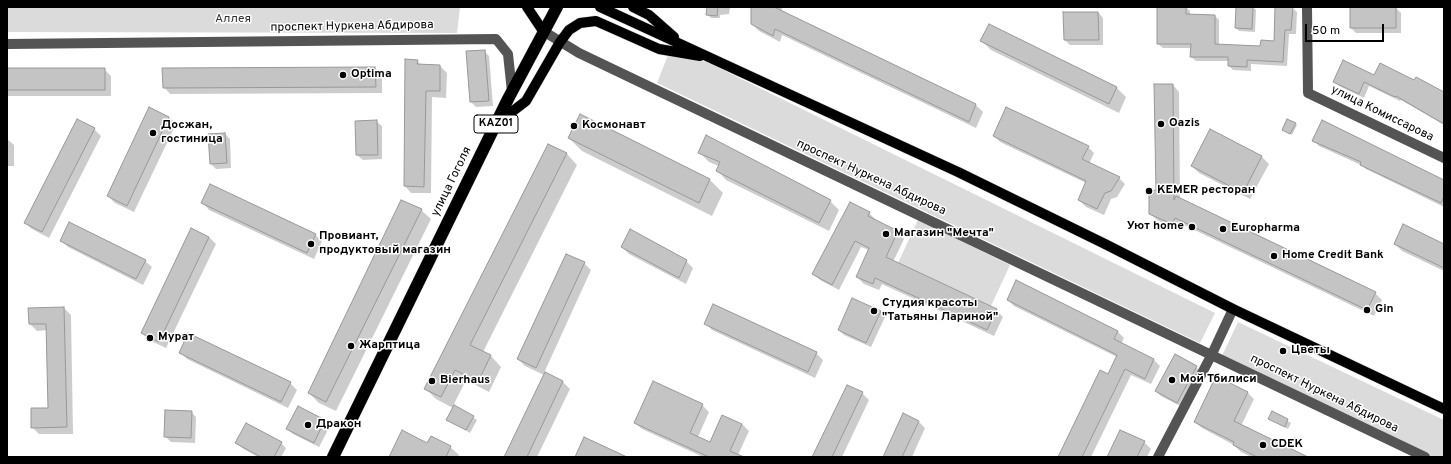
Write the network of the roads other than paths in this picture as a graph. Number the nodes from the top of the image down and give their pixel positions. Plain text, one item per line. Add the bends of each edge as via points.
1 (527, 7) edge
2 (557, 7) edge
3 (600, 7) edge
4 (633, 7) edge
5 (1307, 7) edge
6 (543, 31) junction
7 (560, 42) junction
8 (7, 44) edge
9 (683, 44) junction
10 (710, 57) junction
11 (512, 92) junction
12 (496, 124) junction
13 (1444, 158) edge
14 (1233, 309) junction
15 (1212, 354) junction
16 (1444, 409) edge
17 (333, 457) edge
18 (1158, 457) edge
19 (1425, 457) edge

1 - 6 main road
2 - 6 highway, улица Гоголя / KАZ01
3 - 9 main road
4 - 9 main road via 649,15
5 - 13 street, улица Комиссарова via 1308,93
6 - 7 street, проспект Нуркена Абдирова
6 - 11 highway, улица Гоголя / KАZ01
7 - 10 main road via 569,30 580,23 596,20 660,48
7 - 12 main road via 526,101
7 - 15 street, проспект Нуркена Абдирова
8 - 11 street, проспект Нуркена Абдирова via 496,39 508,54
9 - 10 main road
10 - 14 main road via 958,172
11 - 12 highway, улица Гоголя / KАZ01
12 - 17 highway, улица Гоголя / KАZ01
14 - 15 street
14 - 16 main road
15 - 18 street
15 - 19 street, проспект Нуркена Абдирова

